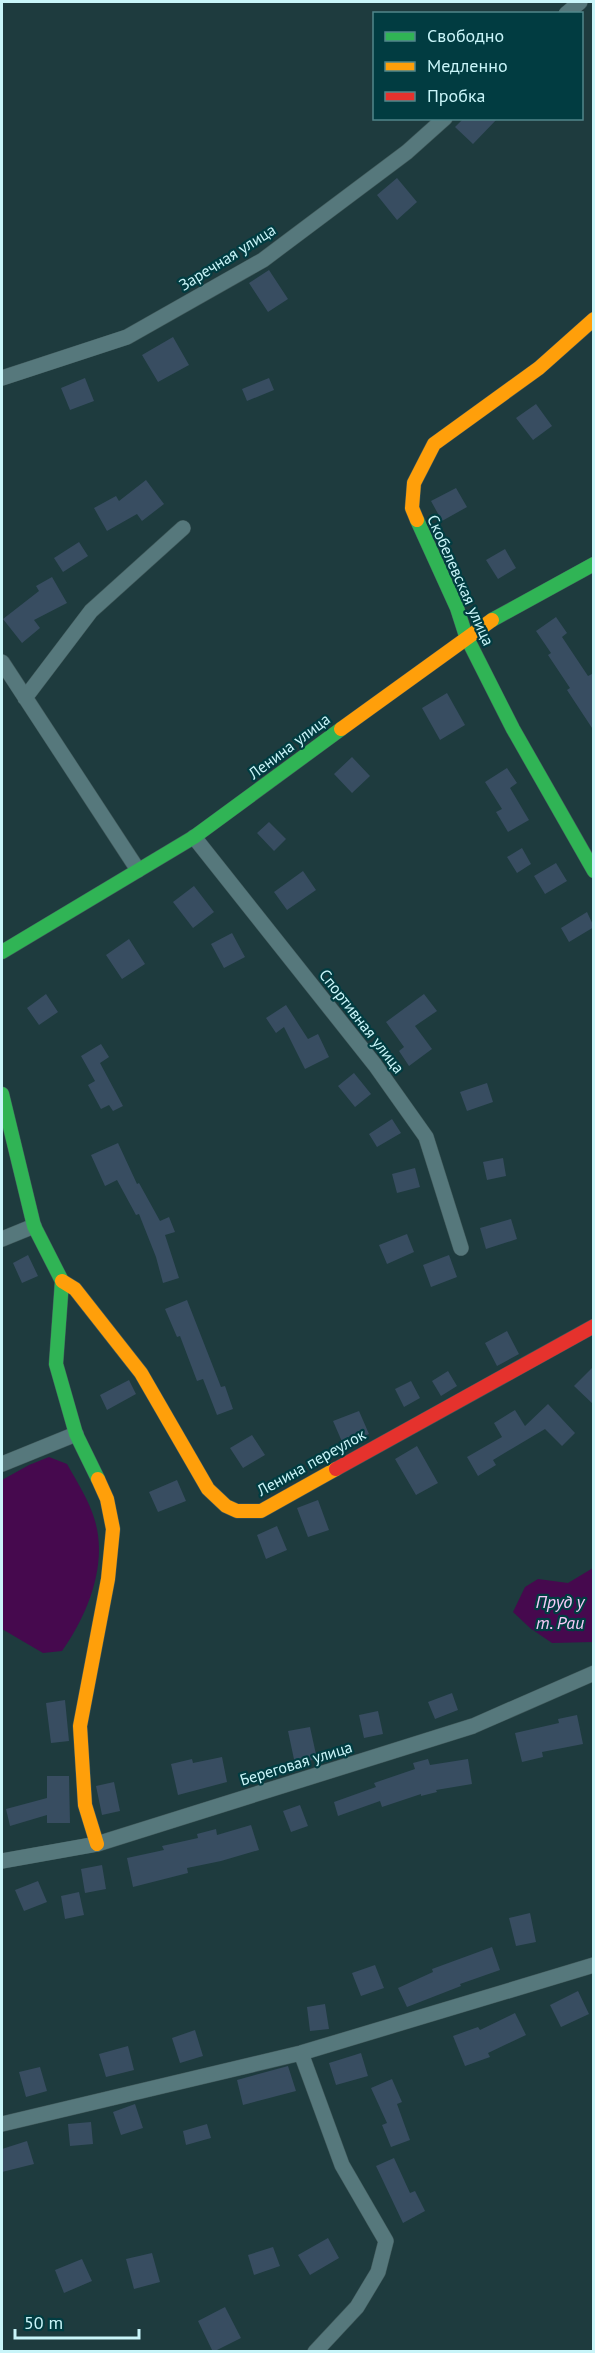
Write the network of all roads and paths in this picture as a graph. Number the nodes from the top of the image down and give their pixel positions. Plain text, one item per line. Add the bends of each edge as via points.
1 (580, 2) edge
2 (568, 12) edge
3 (443, 120) edge
4 (594, 319) edge
5 (2, 378) edge
6 (183, 528) dead end
7 (594, 564) edge
8 (466, 636) junction
9 (2, 662) edge
10 (25, 698) junction
11 (194, 837) junction
12 (138, 870) junction
13 (594, 871) edge
14 (2, 952) edge
15 (2, 1095) edge
16 (34, 1226) junction
17 (2, 1239) edge
18 (461, 1248) dead end
19 (62, 1281) junction
20 (594, 1326) edge
21 (76, 1434) junction
22 (2, 1464) edge
23 (594, 1673) edge
24 (97, 1844) junction
25 (2, 1861) edge
26 (594, 1965) edge
27 (301, 2053) junction
28 (2, 2124) edge
29 (315, 2352) edge

1 - 2 street
3 - 5 street, Заречная улица via 407,152 263,260 127,337
4 - 8 street, Скобелевская улица via 539,368 435,444 414,483 412,508
6 - 10 street via 91,611
7 - 8 street, Ленина улица
8 - 11 street, Ленина улица
8 - 13 street, Скобелевская улица via 513,729
9 - 10 street
10 - 12 street
11 - 12 street, Ленина улица
11 - 18 street, Спортивная улица via 368,1057 426,1137
12 - 14 street, Ленина улица
15 - 16 street
16 - 17 street
16 - 19 street
19 - 20 street, Ленина переулок via 75,1289 141,1372 208,1489 238,1514 261,1511
19 - 21 street via 57,1364
21 - 22 street
21 - 24 street via 107,1499 113,1528 108,1579 80,1726 85,1805
23 - 24 street, Береговая улица via 473,1726
24 - 25 street, Береговая улица
26 - 27 street
27 - 28 street
27 - 29 street via 342,2164 386,2241 378,2272 357,2307

